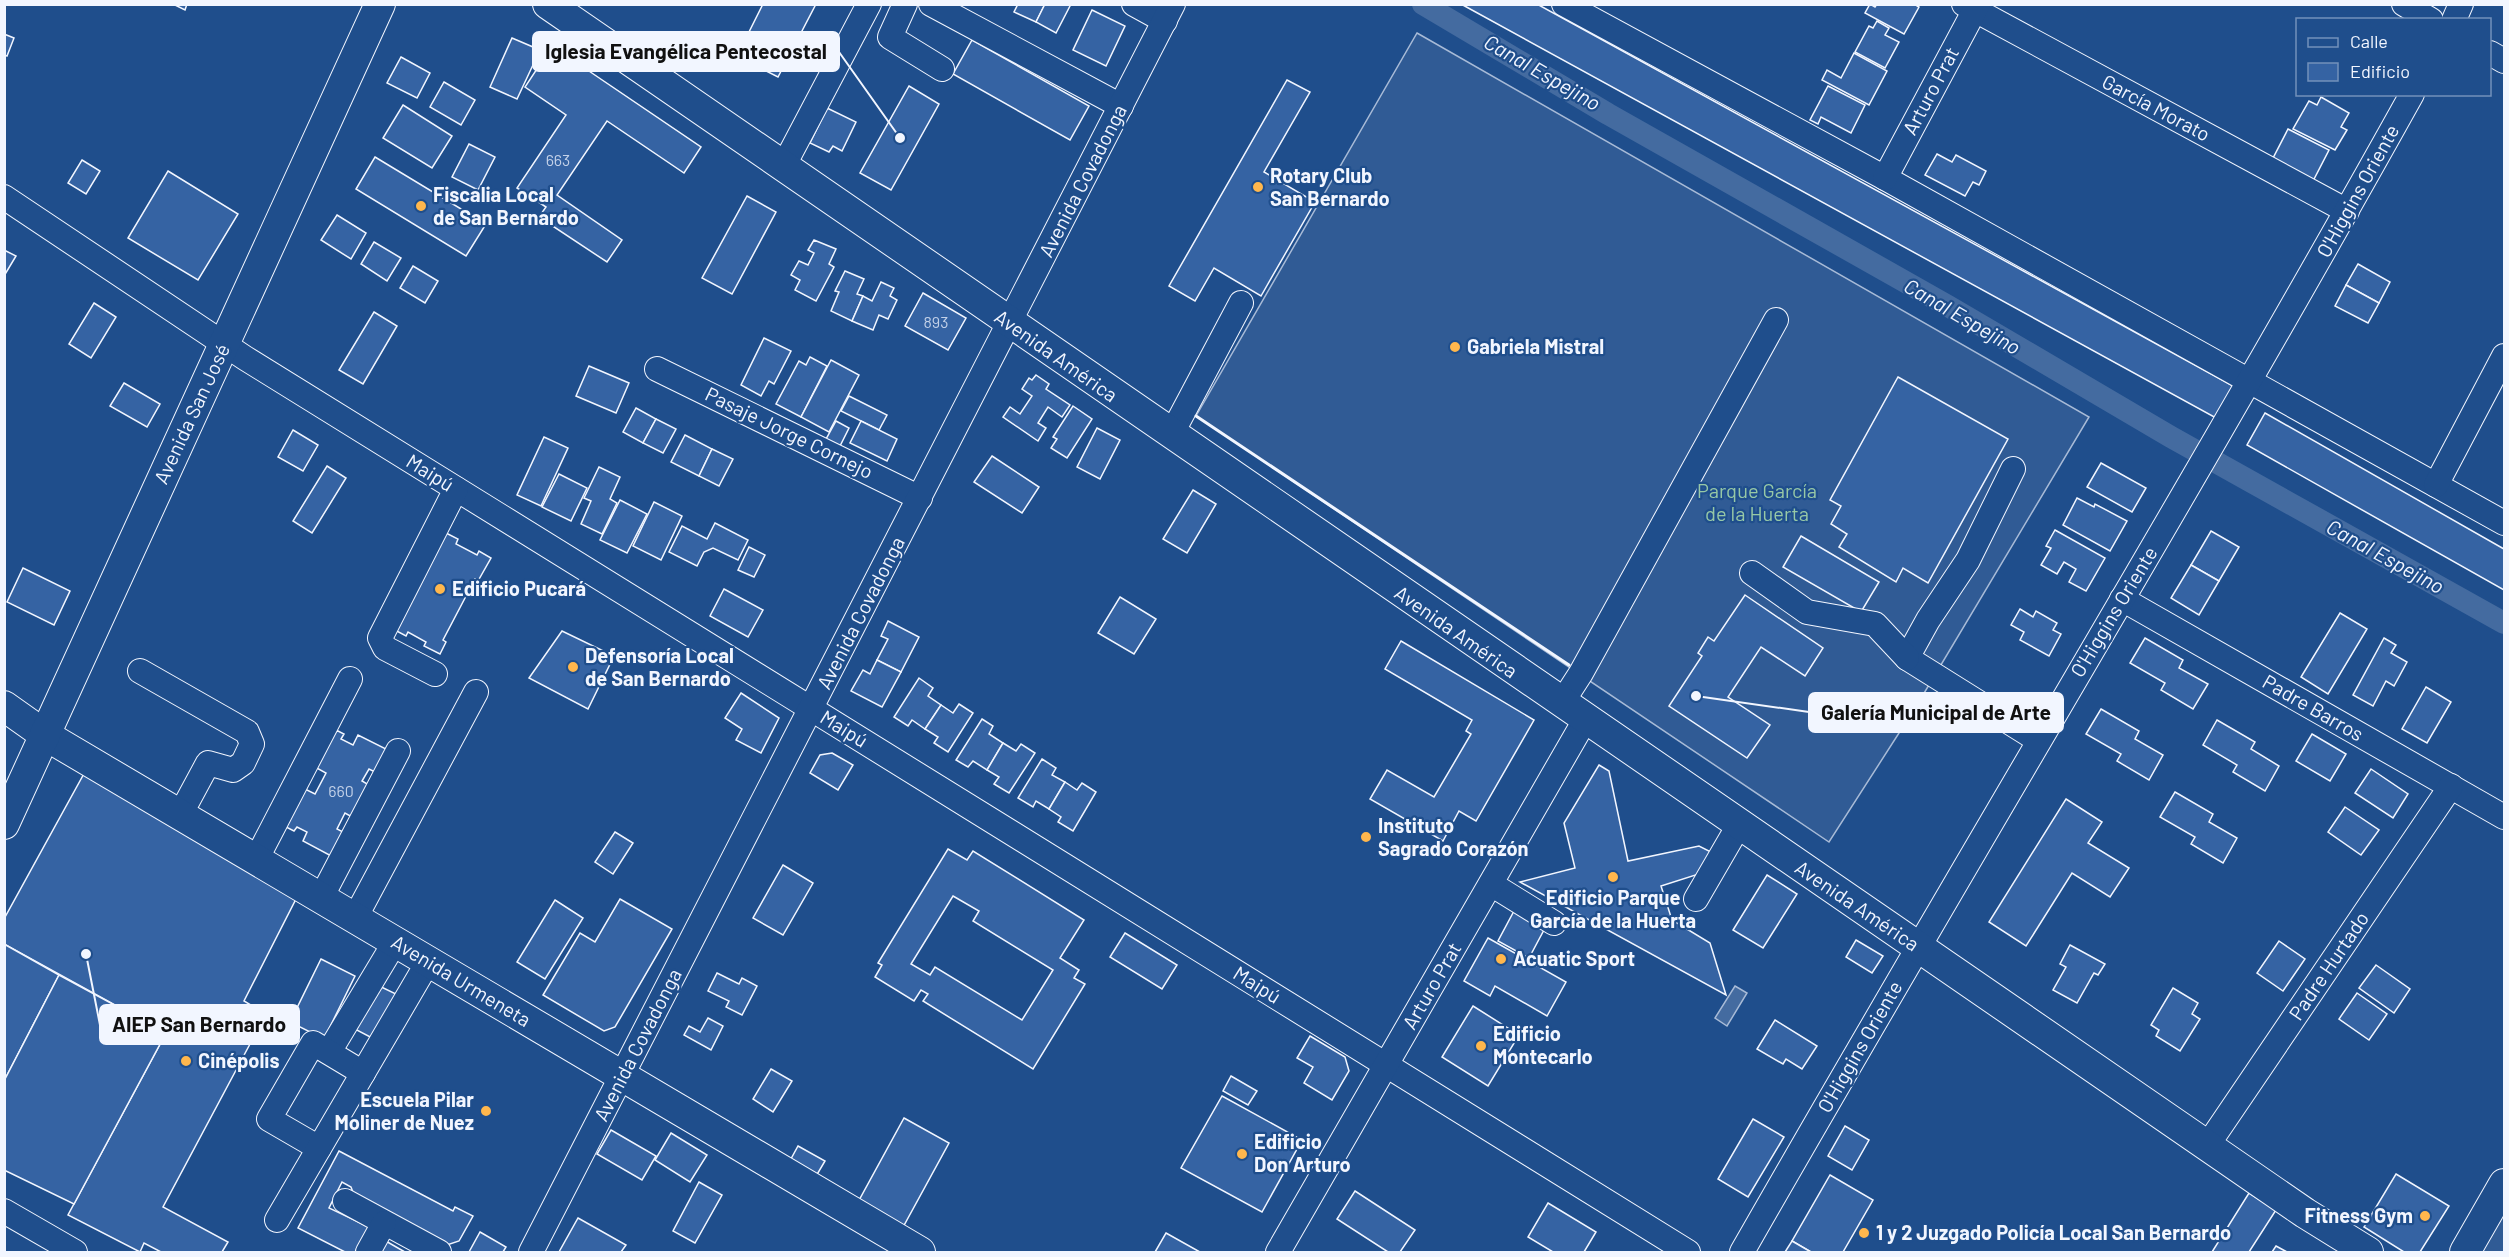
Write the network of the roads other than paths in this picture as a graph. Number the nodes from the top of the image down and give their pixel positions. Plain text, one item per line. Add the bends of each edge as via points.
1 (380, 4) edge
2 (548, 4) edge
3 (869, 4) edge
4 (905, 4) edge
5 (932, 4) edge
6 (1134, 4) edge
7 (1564, 4) edge
8 (2404, 4) edge
9 (2461, 4) edge
10 (1972, 6) edge
11 (1598, 12) edge
12 (1169, 13) edge
13 (2428, 18) edge
14 (2455, 18) edge
15 (2491, 53) edge
16 (2505, 61) edge
17 (942, 69) dead end
18 (2411, 96) edge
19 (1121, 106) junction
20 (783, 167) junction
21 (1885, 178) junction
22 (4, 197) edge
23 (2347, 211) junction
24 (1241, 303) dead end
25 (1776, 320) dead end
26 (1010, 324) junction
27 (224, 345) junction
28 (2505, 356) edge
29 (657, 369) dead end
30 (2251, 381) junction
31 (1171, 435) junction
32 (2013, 469) dead end
33 (2436, 484) junction
34 (456, 489) junction
35 (920, 498) junction
36 (2505, 523) edge
37 (1752, 573) dead end
38 (2122, 599) junction
39 (1907, 658) junction
40 (140, 671) dead end
41 (435, 674) dead end
42 (350, 679) dead end
43 (476, 692) dead end
44 (1561, 704) junction
45 (4, 706) edge
46 (811, 709) junction
47 (1585, 720) junction
48 (45, 735) junction
49 (2038, 740) junction
50 (398, 751) dead end
51 (2451, 786) junction
52 (180, 814) junction
53 (2505, 817) edge
54 (4, 824) edge
55 (1739, 825) junction
56 (256, 860) junction
57 (1491, 884) junction
58 (321, 898) junction
59 (1696, 899) dead end
60 (355, 918) junction
61 (1554, 923) dead end
62 (394, 942) junction
63 (1916, 947) junction
64 (428, 962) junction
65 (329, 1053) junction
66 (1387, 1065) junction
67 (363, 1073) junction
68 (622, 1076) junction
69 (2207, 1146) junction
70 (319, 1148) junction
71 (2505, 1184) edge
72 (345, 1201) dead end
73 (4, 1211) edge
74 (277, 1220) dead end
75 (384, 1223) junction
76 (75, 1252) edge
77 (368, 1252) edge
78 (439, 1252) edge
79 (531, 1252) edge
80 (920, 1252) edge
81 (1278, 1252) edge
82 (1688, 1252) edge
83 (1742, 1252) edge
84 (2368, 1252) edge
85 (2465, 1252) edge

1 - 27 main road, Avenida San José
2 - 20 main road, Avenida América
3 - 20 street
4 - 17 street via 890,37
5 - 19 street
6 - 12 street
7 - 11 street
8 - 13 street
9 - 14 street
10 - 21 street, Arturo Prat
10 - 23 street, García Morato
11 - 21 street
12 - 19 street, Avenida Covadonga
15 - 16 street
18 - 23 street, O'Higgins Oriente
19 - 26 street, Avenida Covadonga
20 - 26 main road, Avenida América
21 - 30 street
22 - 27 street, Maipú
23 - 30 street, O'Higgins Oriente
24 - 31 street
25 - 44 street
26 - 31 main road, Avenida América
26 - 35 street, Avenida Covadonga
27 - 34 street, Maipú
27 - 48 main road, Avenida San José
28 - 33 street
29 - 35 street, Pasaje Jorge Cornejo
30 - 33 street
30 - 38 street, O'Higgins Oriente
31 - 44 main road, Avenida América
32 - 39 street via 1968,560
33 - 36 street
34 - 41 street via 380,638 385,648
34 - 46 street, Maipú
35 - 46 street, Avenida Covadonga
37 - 39 street via 1807,612 1875,624
38 - 49 street, O'Higgins Oriente
38 - 51 street, Padre Barros
39 - 49 street
40 - 52 street via 246,732 252,744 243,763 233,770 208,763
42 - 56 street
43 - 60 street
44 - 47 main road, Avenida América
45 - 48 main road, Avenida Urmeneta
46 - 66 street, Maipú
46 - 68 street, Avenida Covadonga
47 - 55 main road, Avenida América
47 - 57 street, Arturo Prat
48 - 52 main road, Avenida Urmeneta
48 - 54 main road, Avenida San José
49 - 63 street, O'Higgins Oriente
50 - 58 street
51 - 53 street, Padre Barros
51 - 69 street, Padre Hurtado
52 - 56 main road, Avenida Urmeneta
55 - 59 street
55 - 63 main road, Avenida América
56 - 58 main road, Avenida Urmeneta
57 - 61 street
57 - 66 street, Arturo Prat
58 - 60 main road, Avenida Urmeneta
60 - 62 main road, Avenida Urmeneta
62 - 64 main road, Avenida Urmeneta
62 - 65 street
63 - 69 main road, Avenida América
63 - 83 street, O'Higgins Oriente
64 - 67 street
64 - 68 main road, Avenida Urmeneta
65 - 67 street
65 - 70 street via 313,1043 269,1119
66 - 81 street, Arturo Prat
66 - 82 street, Maipú
67 - 70 street
68 - 79 street, Avenida Covadonga
68 - 80 main road, Avenida Urmeneta
69 - 84 main road, Avenida América
70 - 74 street
71 - 85 main road
72 - 75 street
73 - 76 street
75 - 77 street
75 - 78 street

